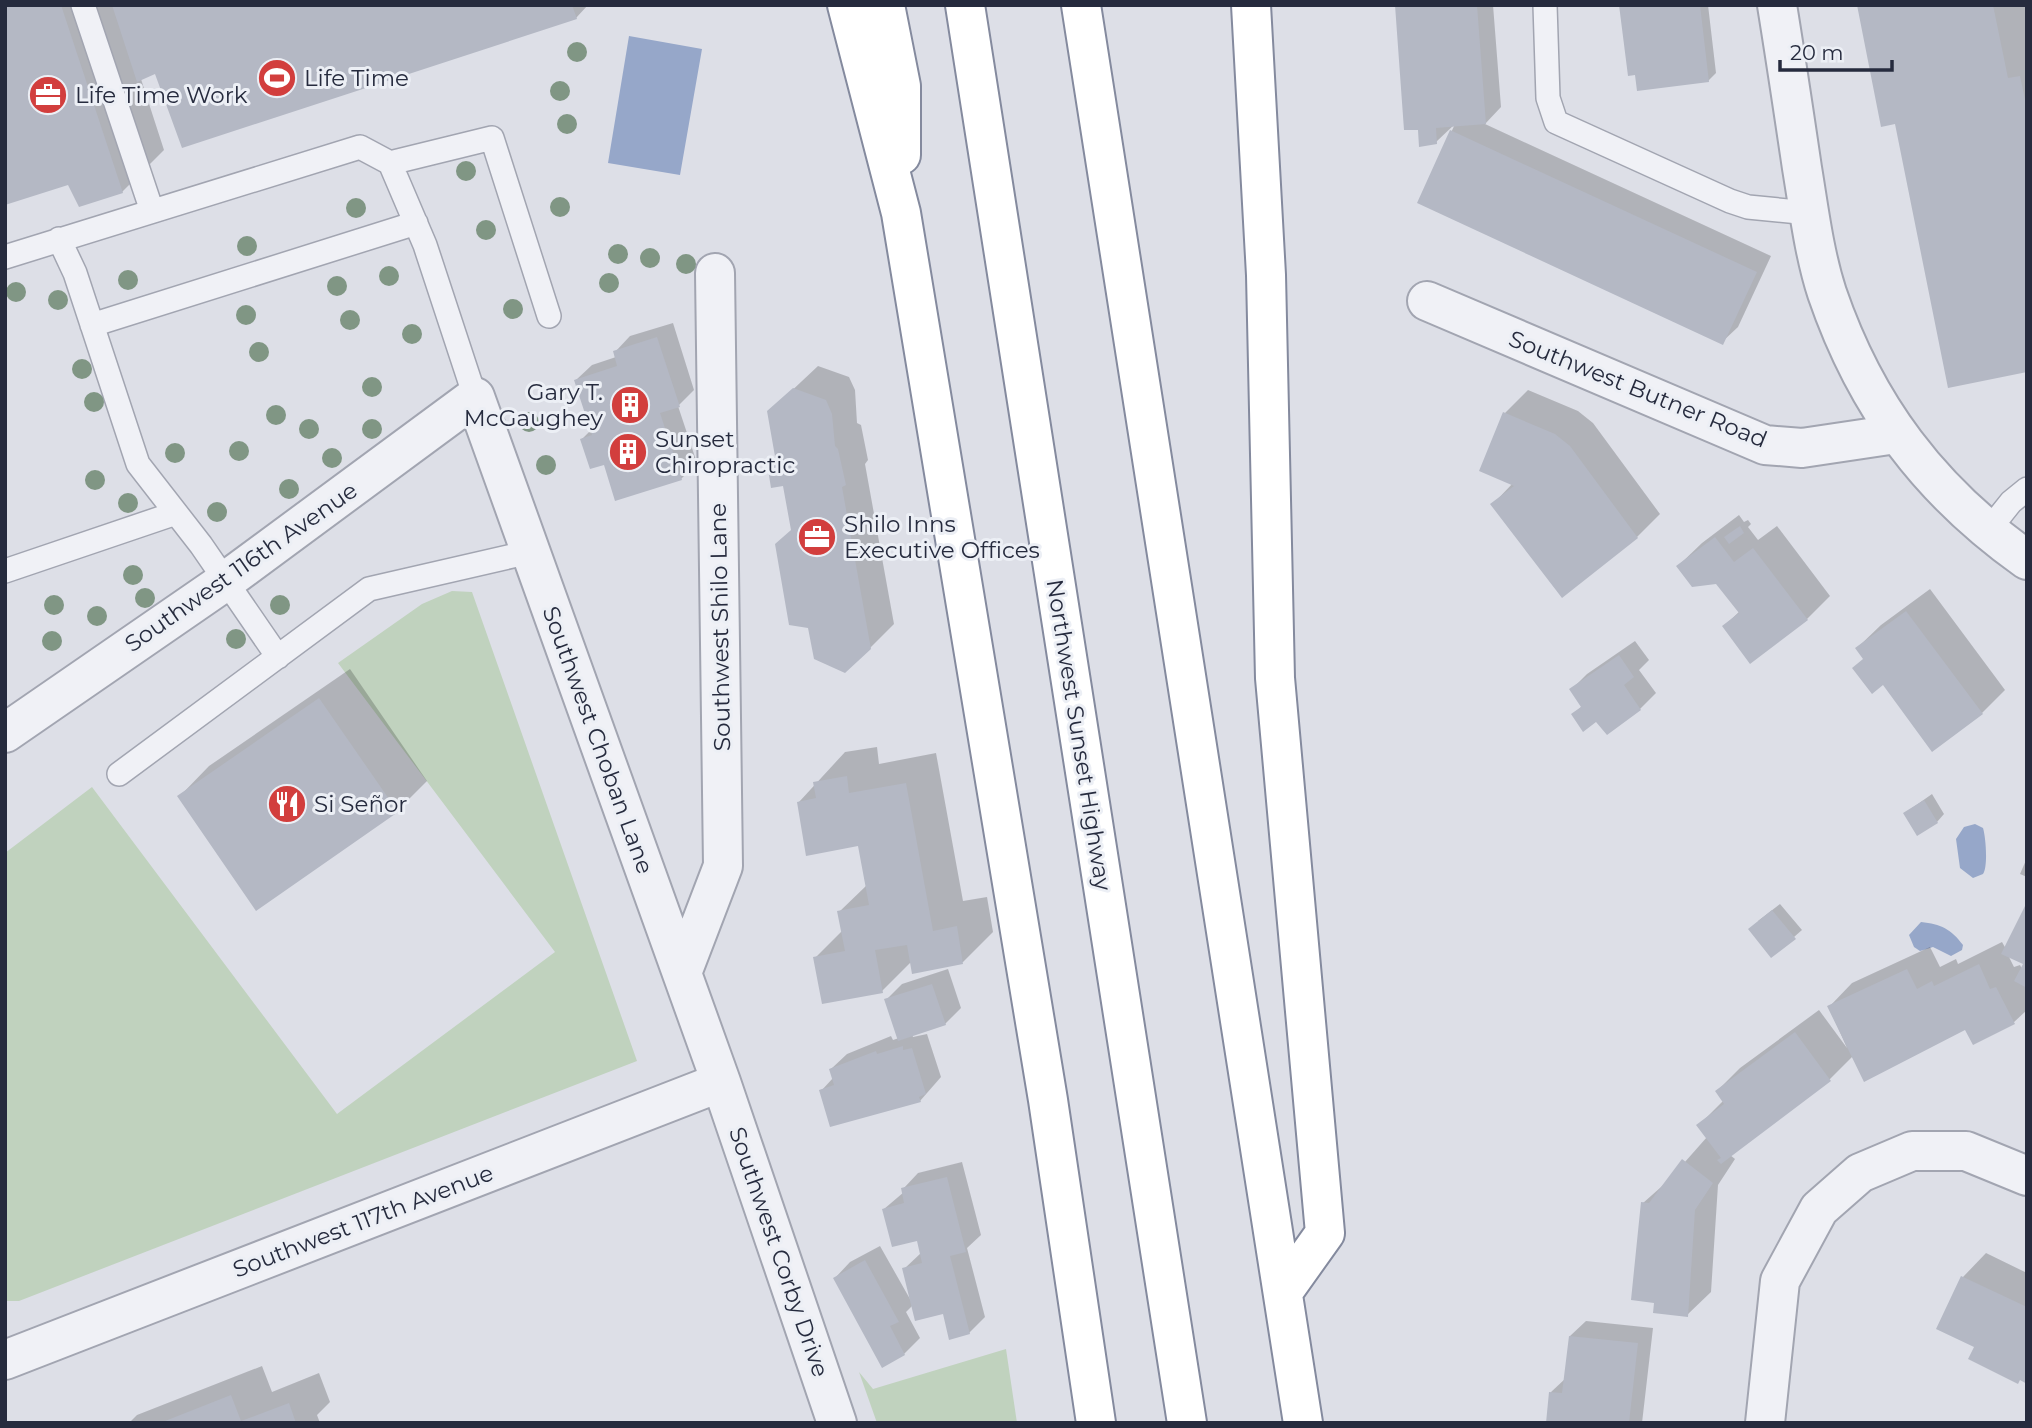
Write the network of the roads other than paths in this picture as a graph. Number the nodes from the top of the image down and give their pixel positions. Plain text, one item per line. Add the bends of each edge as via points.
1 (83, 5) edge
2 (847, 5) edge
3 (885, 5) edge
4 (965, 5) edge
5 (1081, 5) edge
6 (1251, 5) edge
7 (1545, 5) edge
8 (1777, 5) edge
9 (390, 163) junction
10 (152, 211) junction
11 (901, 213) junction
12 (1809, 213) junction
13 (415, 223) junction
14 (59, 239) junction
15 (5, 257) edge
16 (715, 273) dead end
17 (1427, 301) dead end
18 (549, 316) dead end
19 (92, 325) junction
20 (475, 397) junction
21 (1896, 434) junction
22 (2027, 489) edge
23 (176, 513) junction
24 (1987, 532) junction
25 (530, 552) junction
26 (2027, 560) edge
27 (5, 571) edge
28 (227, 580) junction
29 (278, 657) junction
30 (5, 733) edge
31 (119, 774) dead end
32 (681, 973) junction
33 (721, 1082) junction
34 (2027, 1176) edge
35 (1283, 1292) junction
36 (5, 1360) edge
37 (837, 1423) edge
38 (1096, 1423) edge
39 (1187, 1423) edge
40 (1303, 1423) edge
41 (1765, 1423) edge

1 - 10 lane
2 - 11 highway
3 - 11 highway via 901,86
4 - 39 highway, Northwest Sunset Highway
5 - 35 highway
6 - 35 highway via 1266,275 1275,678 1325,1233
7 - 12 lane via 1548,98 1556,122 1739,204
8 - 12 street
9 - 10 lane via 360,147
9 - 13 lane
9 - 18 lane via 492,138
10 - 14 lane
11 - 38 highway via 1048,1100
12 - 21 street via 1827,292 1866,387
13 - 19 lane
13 - 20 lane
14 - 15 lane
14 - 19 lane
16 - 32 street, Southwest Shilo Lane via 723,866
17 - 21 street, Southwest Butner Road via 1765,445 1802,448
19 - 23 lane via 138,464
20 - 25 street, Southwest Choban Lane
20 - 28 street, Southwest 116th Avenue
21 - 24 street via 1943,490
22 - 24 lane
23 - 27 lane
23 - 28 lane
24 - 26 street
25 - 29 lane via 369,589
25 - 32 street, Southwest Choban Lane
28 - 29 lane
28 - 30 street, Southwest 116th Avenue
29 - 31 lane
32 - 33 street, Southwest Choban Lane
33 - 36 street, Southwest 117th Avenue
33 - 37 street, Southwest Corby Drive
34 - 41 street via 1966,1151 1912,1151 1860,1173 1819,1209 1780,1281
35 - 40 highway

